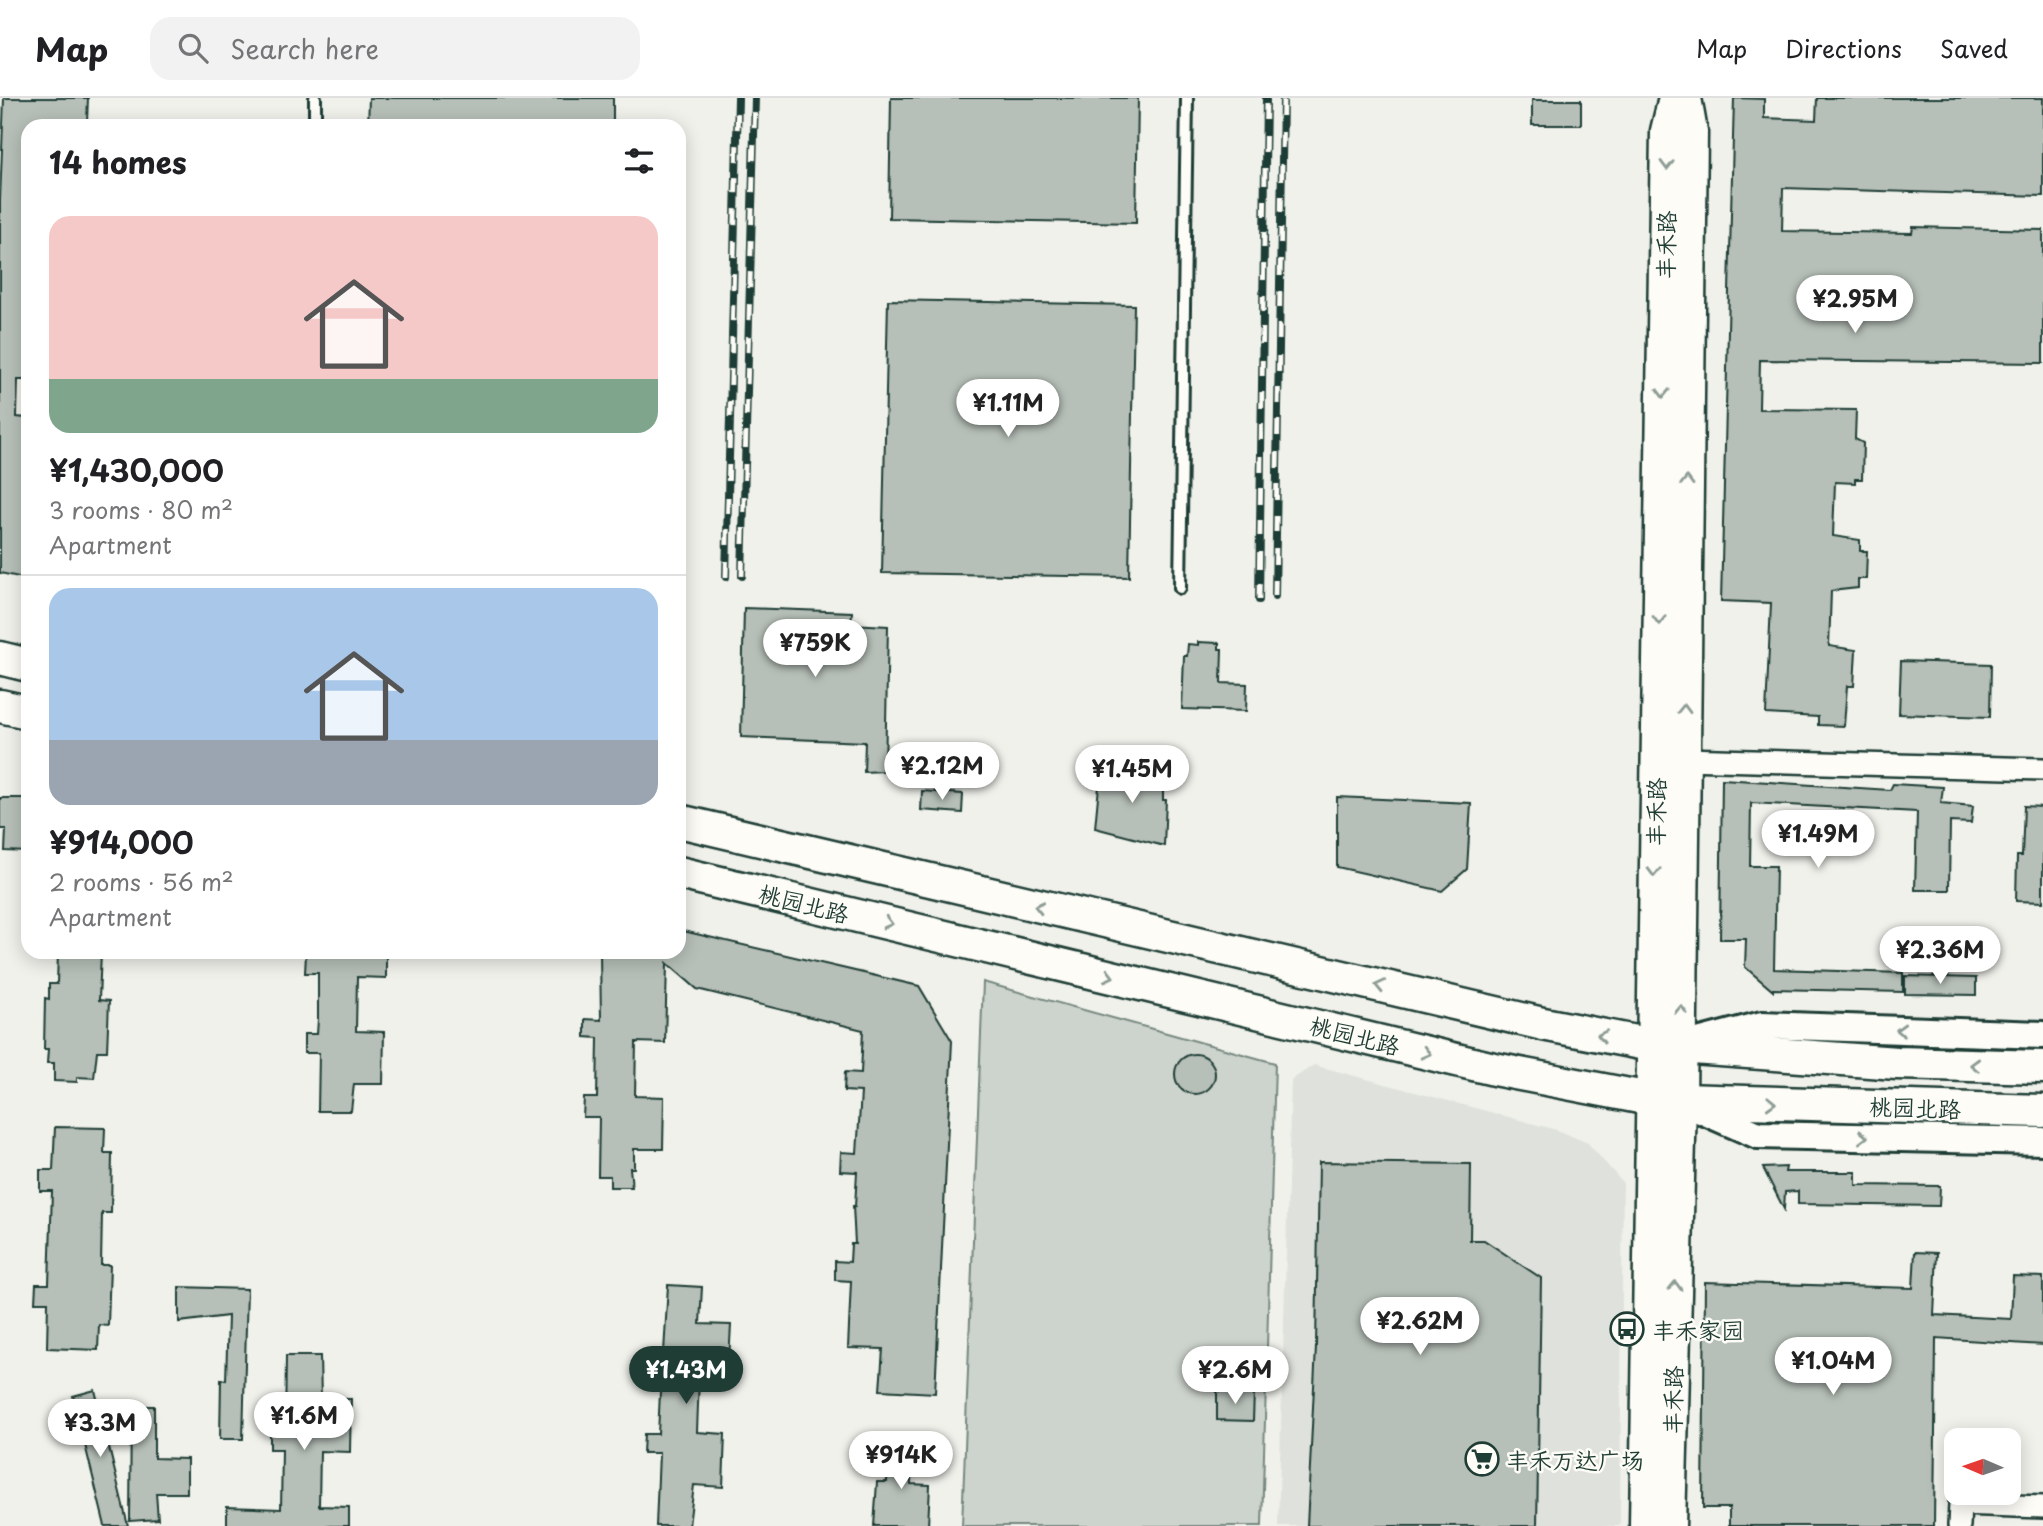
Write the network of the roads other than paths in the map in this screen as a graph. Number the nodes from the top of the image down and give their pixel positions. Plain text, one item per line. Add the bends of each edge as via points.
1 (315, 98) edge
2 (1187, 98) edge
3 (1675, 98) edge
4 (1685, 98) edge
5 (315, 119) edge
6 (1180, 588) dead end
7 (0, 658) edge
8 (21, 663) edge
9 (0, 706) edge
10 (21, 710) edge
11 (1684, 759) junction
12 (2043, 769) edge
13 (686, 823) edge
14 (686, 875) edge
15 (2043, 1035) edge
16 (1666, 1046) junction
17 (2043, 1067) edge
18 (1665, 1100) junction
19 (2043, 1111) edge
20 (2043, 1141) edge
21 (2043, 1507) edge
22 (1646, 1526) edge
23 (1669, 1526) edge
24 (1959, 1526) edge

1 - 5 lane
2 - 6 lane
3 -> 16 main road, 丰禾路 via 1667,131
11 -> 4 main road, 丰禾路 via 1691,132
7 - 8 main road
9 - 10 main road
11 - 12 street
16 -> 11 main road, 丰禾路
16 -> 13 main road, 桃园北路 via 1516,1018
14 -> 18 main road, 桃园北路 via 1494,1069
15 -> 16 street via 1762,1025
17 -> 16 main road, 桃园北路
16 - 18 main road, 丰禾路
18 -> 19 main road, 桃园北路
18 -> 20 street via 1758,1135
18 - 22 main road, 丰禾路
23 -> 18 main road, 丰禾路
21 - 24 street via 1960,1504

